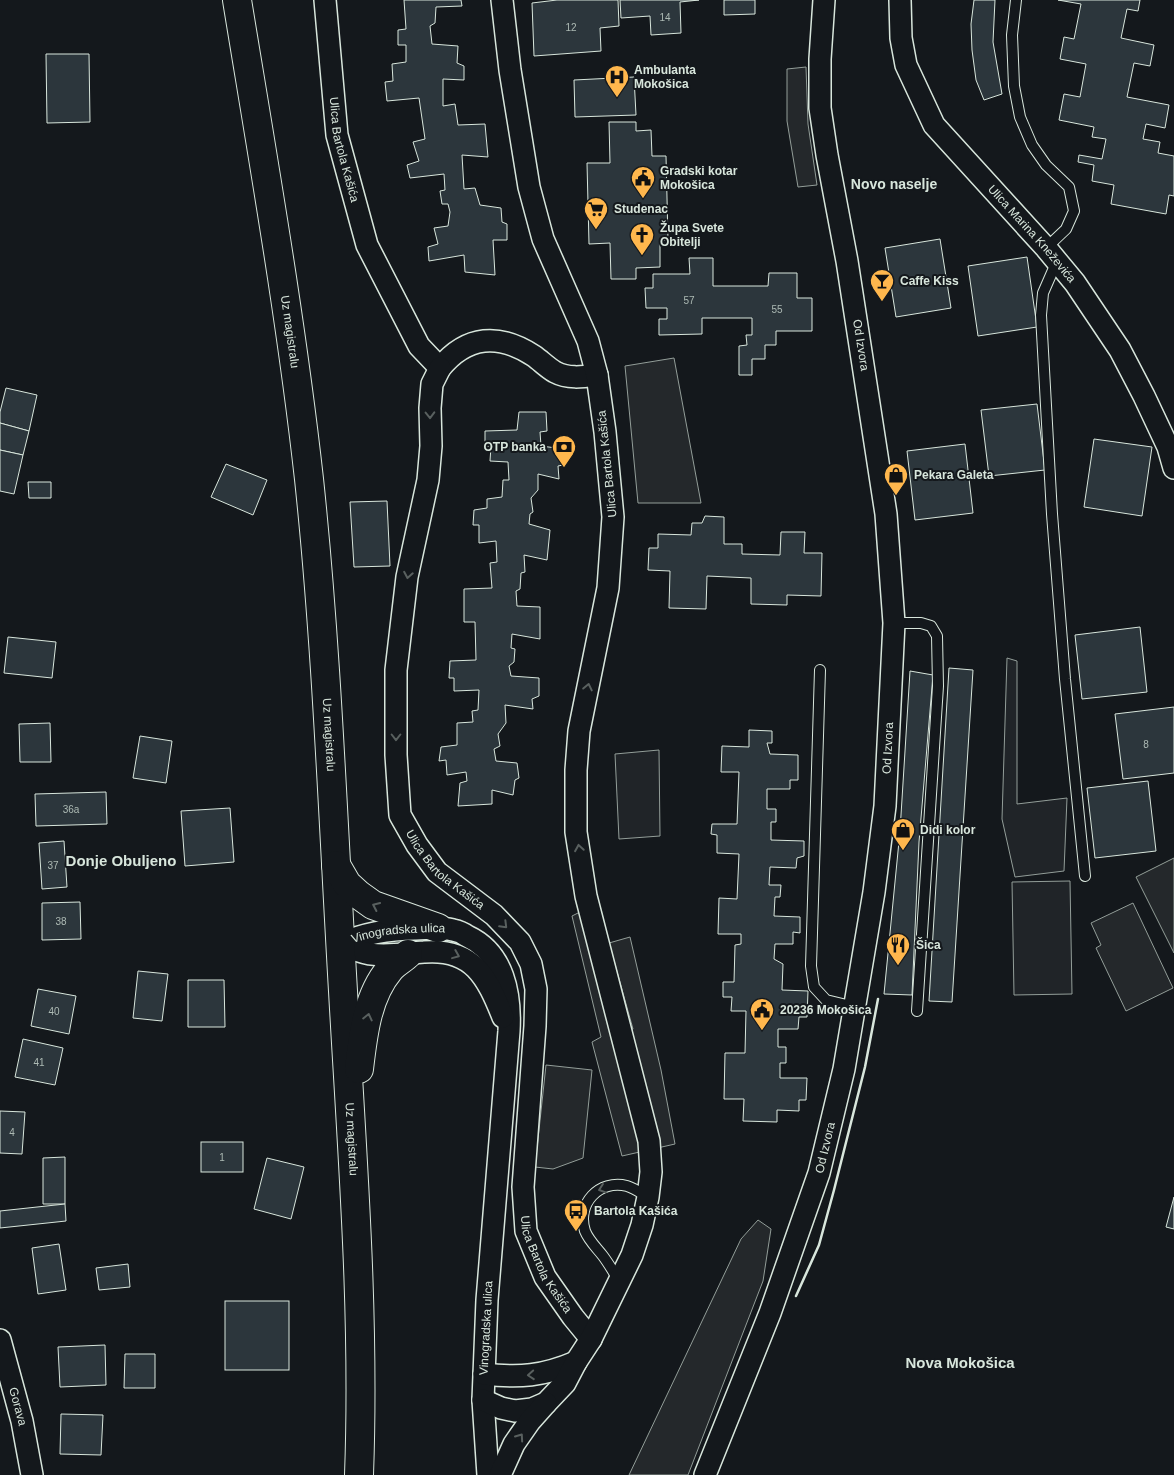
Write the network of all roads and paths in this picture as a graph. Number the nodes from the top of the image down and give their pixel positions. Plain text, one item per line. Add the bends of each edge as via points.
1 (237, 0) edge
2 (325, 0) edge
3 (502, 0) edge
4 (824, 0) edge
5 (900, 0) edge
6 (1016, 0) edge
7 (1052, 254) junction
8 (440, 368) junction
9 (596, 376) junction
10 (1174, 468) edge
11 (894, 624) junction
12 (820, 670) dead end
13 (336, 865) junction
14 (1086, 876) dead end
15 (438, 928) junction
16 (340, 944) junction
17 (408, 954) junction
18 (855, 1007) junction
19 (918, 1010) dead end
20 (509, 1031) junction
21 (352, 1135) junction
22 (648, 1197) junction
23 (620, 1282) junction
24 (591, 1339) junction
25 (0, 1340) edge
26 (576, 1362) junction
27 (484, 1374) junction
28 (483, 1400) junction
29 (546, 1403) junction
30 (32, 1475) edge
31 (359, 1475) edge
32 (488, 1475) edge
33 (500, 1475) edge
34 (705, 1475) edge

1 - 13 main road, Uz magistralu via 289,320 309,480
2 - 8 street, Ulica Bartola Kašića via 337,134 366,245 419,346
3 - 9 street, Ulica Bartola Kašića via 529,187 543,239 588,341
4 - 11 street, Od Izvora via 820,108 880,468
5 - 7 street, Ulica Marina Kneževića via 906,65 934,125
6 - 7 lane via 1012,35 1020,117 1032,145 1046,165 1069,187 1074,210
7 - 10 street, Ulica Marina Kneževića via 1120,350 1168,447
7 - 14 lane via 1041,315 1065,679
8 - 9 street, Ulica Bartola Kašića via 462,347 498,340 516,345 556,372 572,378
8 -> 24 street, Ulica Bartola Kašića via 432,384 428,480 407,577 396,670 400,815 416,845 437,872 494,915 520,942 530,964 536,989 536,1026 523,1187 526,1231 545,1277
22 -> 9 street, Ulica Bartola Kašića via 651,1172 649,1141 586,896 576,832 579,731 608,588 613,518
11 - 18 street, Od Izvora via 885,806
11 - 19 lane via 921,623 931,626 937,636 938,686
12 - 18 lane via 810,966 814,987 826,1000
15 -> 13 main road via 373,906 348,884
13 - 16 main road, Uz magistralu
15 - 16 street, Vinogradska ulica via 372,933
15 - 20 street, Vinogradska ulica via 456,930 479,941 498,962 510,1010
16 - 17 street, Vinogradska ulica via 370,954
16 - 21 main road, Uz magistralu
17 -> 20 street, Vinogradska ulica via 448,952 467,960 493,991
21 -> 17 main road via 363,1039 370,1010 380,985 391,969
18 - 34 street, Od Izvora via 819,1173 770,1313
20 - 27 street, Vinogradska ulica
21 - 31 main road, Uz magistralu via 361,1322
22 - 23 street, Ulica Bartola Kašića via 642,1225
22 -> 23 lane via 627,1186 605,1187 594,1192 585,1203 583,1219 586,1231
23 - 24 street, Ulica Bartola Kašića
24 - 26 street, Ulica Bartola Kašića
25 - 30 street, Gorava via 22,1421
26 -> 27 street via 540,1375 508,1377
26 - 29 street, Ulica Bartola Kašića via 565,1383
27 - 28 street, Vinogradska ulica
28 - 29 street, Ulica Bartola Kašića via 516,1411
28 - 32 street, Vinogradska ulica
33 -> 29 street via 514,1444

